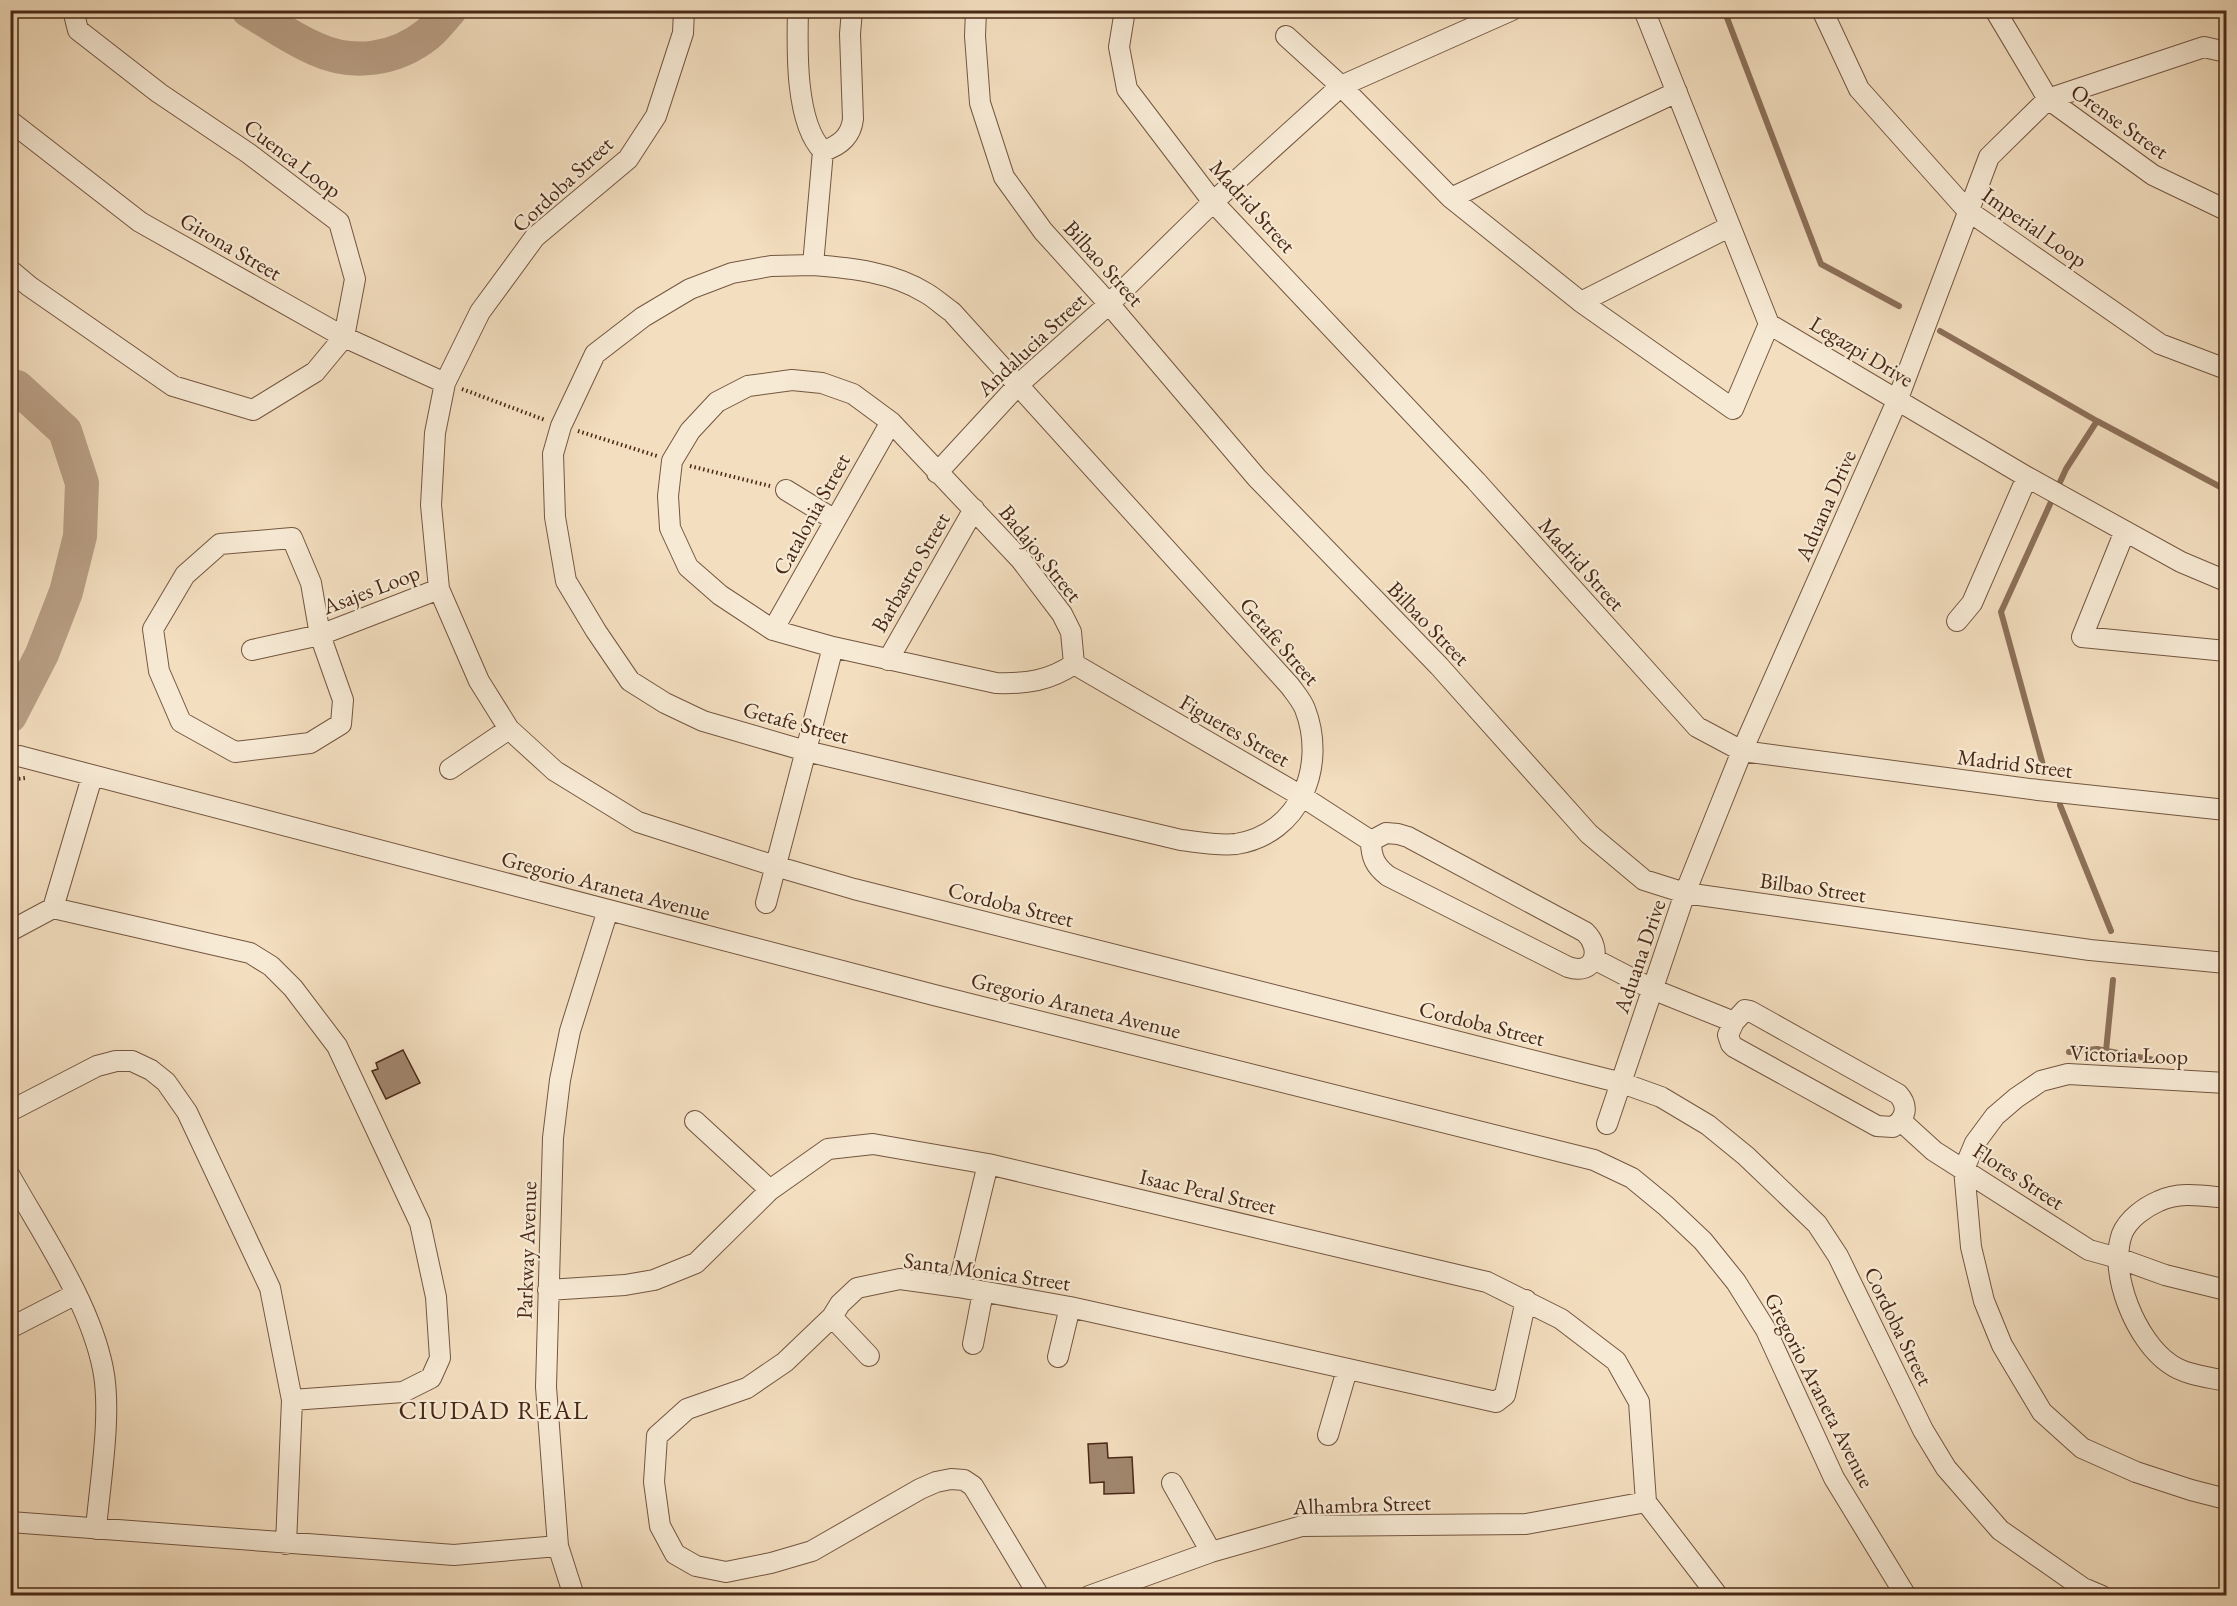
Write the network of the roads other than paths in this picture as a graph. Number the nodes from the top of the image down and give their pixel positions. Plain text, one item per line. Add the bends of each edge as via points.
1 (73, 10) edge
2 (684, 10) edge
3 (798, 10) edge
4 (852, 10) edge
5 (976, 10) edge
6 (1125, 10) edge
7 (1512, 10) edge
8 (1644, 10) edge
9 (1822, 10) edge
10 (1995, 10) edge
11 (1485, 17) edge
12 (1287, 36) dead end
13 (2226, 52) edge
14 (1341, 86) junction
15 (1677, 92) junction
16 (2048, 99) junction
17 (10, 121) edge
18 (823, 151) junction
19 (1451, 198) junction
20 (1213, 202) junction
21 (1967, 210) junction
22 (2226, 210) edge
23 (1729, 226) junction
24 (813, 265) junction
25 (10, 270) edge
26 (1581, 302) junction
27 (1109, 304) junction
28 (1769, 324) junction
29 (344, 337) junction
30 (2226, 369) edge
31 (445, 383) junction
32 (1019, 384) junction
33 (1897, 400) junction
34 (891, 422) junction
35 (937, 473) junction
36 (2027, 477) junction
37 (786, 490) road end
38 (974, 509) junction
39 (835, 520) junction
40 (2125, 531) junction
41 (2226, 581) edge
42 (439, 589) junction
43 (1957, 621) dead end
44 (773, 630) junction
45 (320, 635) junction
46 (833, 647) junction
47 (252, 650) dead end
48 (2226, 651) edge
49 (888, 660) junction
50 (1074, 664) junction
51 (509, 729) junction
52 (806, 751) junction
53 (1742, 752) junction
54 (19, 756) dead end
55 (450, 770) dead end
56 (92, 777) junction
57 (1303, 797) junction
58 (2226, 810) edge
59 (1371, 841) junction
60 (775, 866) junction
61 (1685, 893) junction
62 (766, 903) dead end
63 (53, 908) junction
64 (608, 910) junction
65 (10, 931) edge
66 (1594, 959) junction
67 (2226, 963) edge
68 (1652, 989) junction
69 (1734, 1022) junction
70 (1622, 1083) junction
71 (2226, 1083) edge
72 (10, 1111) edge
73 (695, 1121) dead end
74 (1901, 1121) junction
75 (1607, 1124) dead end
76 (988, 1164) junction
77 (1964, 1169) junction
78 (10, 1176) edge
79 (770, 1190) junction
80 (2226, 1198) edge
81 (2118, 1258) junction
82 (958, 1287) junction
83 (548, 1290) junction
84 (2226, 1290) edge
85 (983, 1292) junction
86 (76, 1294) junction
87 (1526, 1300) junction
88 (1070, 1307) junction
89 (832, 1317) junction
90 (10, 1328) edge
91 (973, 1344) dead end
92 (869, 1356) dead end
93 (1058, 1357) dead end
94 (1347, 1370) junction
95 (2226, 1381) edge
96 (292, 1400) junction
97 (1328, 1435) dead end
98 (1172, 1483) dead end
99 (2226, 1499) edge
100 (1646, 1502) junction
101 (10, 1522) edge
102 (96, 1529) junction
103 (286, 1544) junction
104 (558, 1546) junction
105 (1211, 1552) junction
106 (574, 1596) edge
107 (1039, 1596) edge
108 (1089, 1596) edge
109 (1718, 1596) edge
110 (1906, 1596) edge
111 (2102, 1596) edge

1 - 29 street, Cuenca Loop via 78,30 339,222 355,279
2 - 31 street, Cordoba Street via 683,33 656,116 628,159 535,237 480,312
3 - 18 street via 804,116 814,142
4 - 18 street via 852,130 834,147
5 - 27 street, Bilbao Street via 980,103 1004,177 1043,231
6 - 20 street, Madrid Street via 1119,47 1127,89
7 - 11 street, Andalucia Street
8 - 15 street
9 - 21 street, Imperial Loop via 1859,88
10 - 16 street, Orense Street
11 - 14 street, Andalucia Street
12 - 14 street
13 - 16 street, Aduana Drive via 2204,47
14 - 19 street
14 - 20 street, Andalucia Street
15 - 19 street
15 - 23 street
16 - 21 street, Aduana Drive via 1989,157
16 - 22 street, Orense Street via 2152,175
17 - 29 street, Girona Street via 140,222
18 - 24 street
19 - 26 street
20 - 27 street, Andalucia Street
20 - 53 street, Madrid Street via 1476,481 1697,727
21 - 30 street, Imperial Loop via 2160,344
21 - 33 street, Aduana Drive
23 - 26 street
23 - 28 street
24 - 32 street, Getafe Street via 885,275 925,292 952,312
24 - 52 street, Getafe Street via 771,266 732,273 690,289 643,317 596,354 561,426 554,454 555,517 566,581 630,681 703,721
25 - 29 street, Cuenca Loop via 173,386 253,410 315,372
26 - 28 street via 1733,409
27 - 32 street, Andalucia Street
27 - 61 street, Bilbao Street via 1257,478 1439,666 1589,834 1644,880
28 - 33 street, Legazpi Drive
29 - 31 street, Girona Street
31 - 42 street, Cordoba Street via 435,433 431,505
32 - 35 street, Andalucia Street
32 - 57 street, Getafe Street via 1290,686 1304,707 1312,733 1314,758
33 - 36 street, Legazpi Drive
33 - 53 street, Aduana Drive
34 - 35 street, Badajos Street
34 - 39 street, Catalonia Street
34 - 44 street, Badajos Street via 853,394 822,383 792,380 747,386 717,402 690,431 672,461 670,528 688,567 720,595
35 - 38 street, Badajos Street
36 - 40 street, Legazpi Drive
36 - 43 street via 1972,603
37 - 39 street
38 - 49 street, Barbastro Street
38 - 50 street, Badajos Street via 1021,560 1062,614 1071,632
39 - 44 street, Catalonia Street
40 - 41 street, Legazpi Drive
40 - 48 street via 2082,637
42 - 45 street, Asajes Loop
42 - 51 street, Cordoba Street via 479,681
44 - 46 street, Badajos Street
45 - 45 street, Asajes Loop via 311,583 292,538 220,544 184,575 153,629 159,671 182,722 235,752 310,742 341,724 344,700
45 - 47 street
46 - 49 street, Badajos Street
46 - 52 street
49 - 50 street, Badajos Street via 1020,684 1060,674
50 - 57 street, Figueres Street
51 - 55 street
51 - 60 street, Cordoba Street via 555,771 638,822
52 - 57 street, Getafe Street via 1181,840 1213,844 1235,844 1260,837 1286,820
52 - 60 street
53 - 58 street, Madrid Street
53 - 61 street, Aduana Drive
54 - 56 street, Gregorio Araneta Avenue
56 - 63 street
56 - 64 street, Gregorio Araneta Avenue
57 - 59 street, Figueres Street
59 - 66 street via 1386,833 1408,837 1585,932 1595,945
59 - 66 street via 1373,860 1388,876 1568,967 1582,969
60 - 62 street
60 - 70 street, Cordoba Street
61 - 67 street, Bilbao Street via 2090,950
61 - 68 street, Aduana Drive
63 - 65 street
63 - 96 street via 250,953 293,988 337,1046 420,1223 436,1297 440,1358 431,1378 403,1392
64 - 83 street, Parkway Avenue via 570,1031 560,1080 553,1138
64 - 110 street, Gregorio Araneta Avenue via 1594,1160 1632,1178 1703,1241 1736,1282 1766,1330 1834,1478
66 - 68 street
68 - 69 street
68 - 70 street, Aduana Drive
69 - 74 street via 1728,1035 1734,1047 1878,1126 1893,1127
69 - 74 street via 1741,1012 1749,1011 1899,1094 1905,1104
70 - 75 street, Aduana Drive
70 - 111 street, Cordoba Street via 1661,1097 1708,1125 1817,1224 1838,1256 1923,1430 1946,1468 2000,1530 2083,1588
71 - 77 street, Victoria Loop via 2068,1074 2041,1080 1995,1116 1975,1143
72 - 96 street via 97,1066 116,1061 132,1061 166,1082 187,1112 270,1288
73 - 79 street
74 - 77 street, Flores Street via 1934,1151
76 - 79 street, Isaac Peral Street via 873,1144 828,1149
76 - 82 street
76 - 87 street, Isaac Peral Street via 1487,1282
77 - 81 street, Flores Street via 2089,1250
77 - 99 street, Victoria Loop via 1971,1247 1984,1301 2002,1345 2042,1412 2082,1448 2136,1472
78 - 86 street
79 - 83 street, Isaac Peral Street via 696,1263 654,1280
80 - 81 street via 2174,1196 2149,1206 2135,1215 2122,1233
81 - 84 street, Flores Street
81 - 95 street via 2121,1286 2131,1314 2159,1355 2183,1371
82 - 85 street, Santa Monica Street
82 - 89 street, Santa Monica Street via 900,1279 875,1283 857,1288
83 - 104 street, Parkway Avenue via 546,1387
85 - 88 street, Santa Monica Street
85 - 91 street
86 - 90 street
86 - 102 street via 95,1335 104,1371 105,1435
87 - 94 street, Santa Monica Street via 1505,1395 1496,1402
87 - 100 street, Isaac Peral Street via 1561,1319 1616,1361 1639,1402
88 - 93 street
88 - 94 street, Santa Monica Street
89 - 92 street
89 - 107 street, Santa Monica Street via 777,1368 747,1388 687,1408 657,1436 654,1482 660,1526 675,1554 696,1566 726,1572 771,1563 812,1551 936,1482 964,1480 973,1486
94 - 97 street
96 - 103 street
98 - 105 street
100 - 105 street, Alhambra Street via 1526,1524 1302,1526
100 - 109 street
101 - 102 street
102 - 103 street
103 - 104 street via 454,1555
104 - 106 street, Parkway Avenue
105 - 108 street, Alhambra Street

